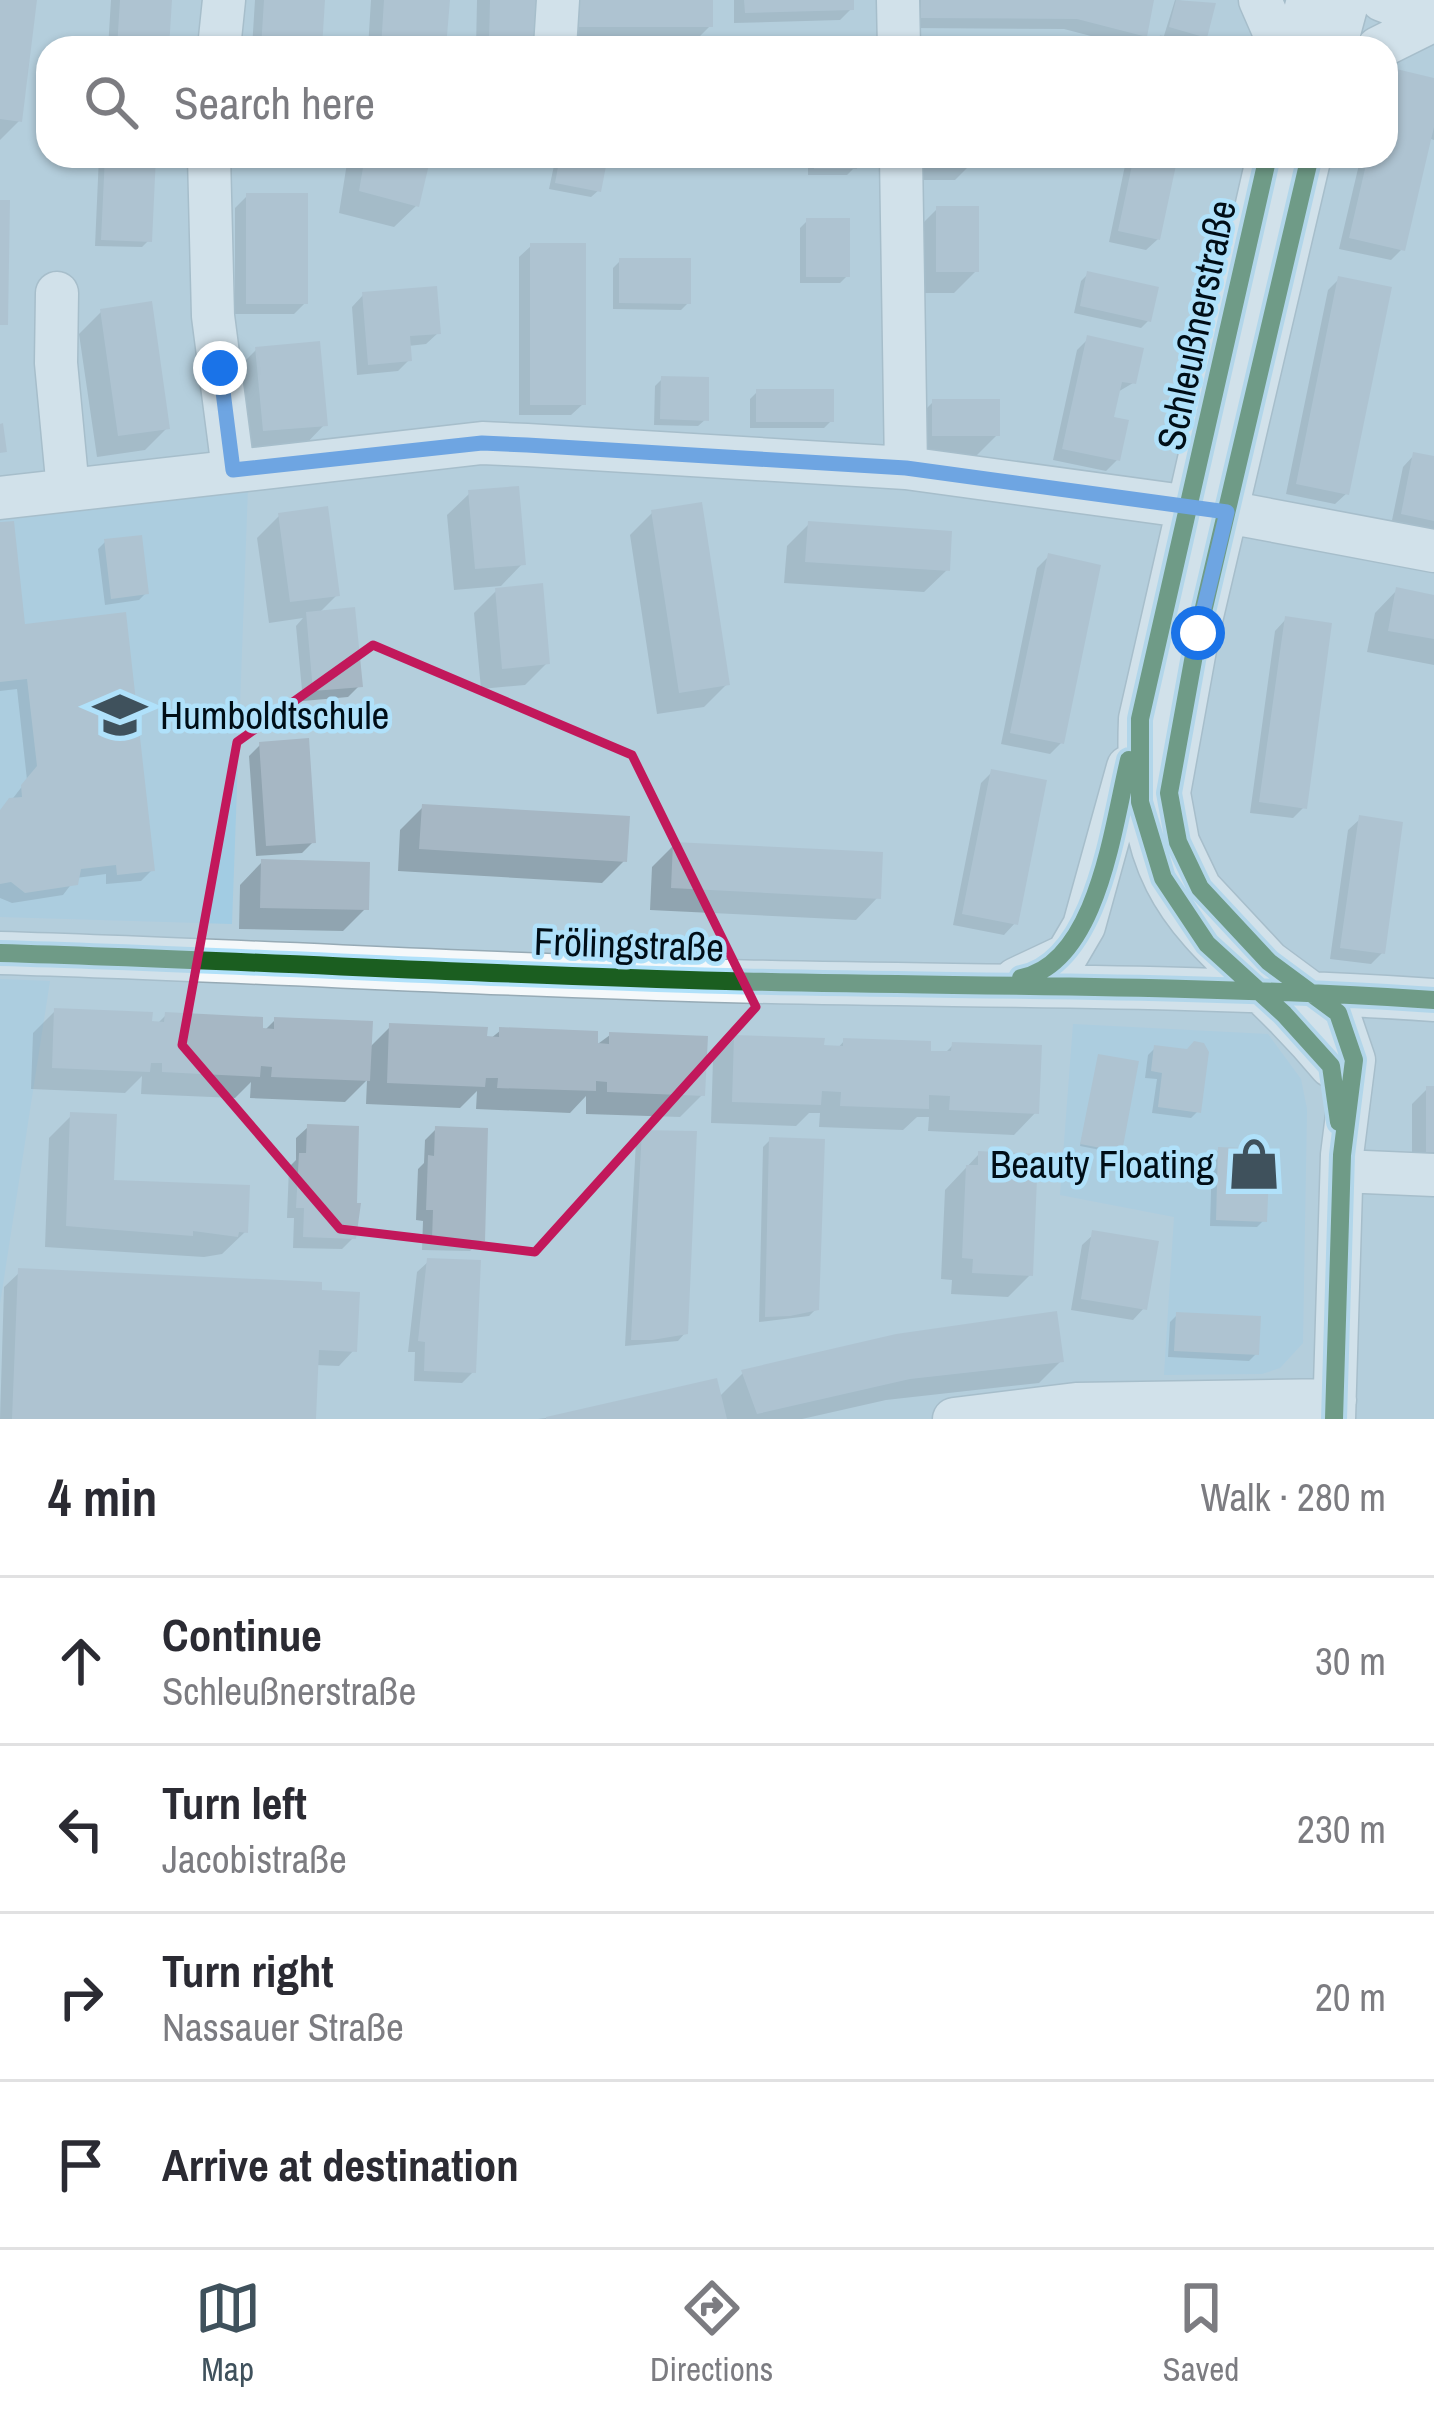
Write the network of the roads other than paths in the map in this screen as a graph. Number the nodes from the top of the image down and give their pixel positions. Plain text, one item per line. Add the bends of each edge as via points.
1 (224, 0) edge
2 (558, 0) edge
3 (898, 0) edge
4 (1260, 0) edge
5 (1308, 0) edge
6 (1348, 0) edge
7 (1382, 0) edge
8 (1434, 20) edge
9 (220, 36) edge
10 (556, 36) edge
11 (899, 36) edge
12 (1276, 36) edge
13 (1298, 36) edge
14 (1338, 36) edge
15 (1398, 38) edge
16 (208, 168) edge
17 (901, 168) edge
18 (1266, 168) edge
19 (1307, 168) edge
20 (57, 293) dead end
21 (906, 468) junction
22 (233, 470) junction
23 (68, 490) junction
24 (0, 498) edge
25 (1209, 510) junction
26 (1434, 551) edge
27 (1140, 719) junction
28 (0, 953) edge
29 (998, 982) junction
30 (1256, 989) junction
31 (1324, 1002) junction
32 (1414, 1007) edge
33 (1342, 1063) junction
34 (1342, 1159) junction
35 (1434, 1175) edge
36 (1334, 1410) edge
37 (954, 1419) edge

1 - 9 street
2 - 10 street
3 - 11 street
4 - 12 street
5 - 13 street
6 - 14 street
7 - 8 street
8 - 15 street
16 - 22 street via 213,316
17 - 21 street
18 - 25 street, Schleußnerstraße
19 - 25 street, Schleußnerstraße
20 - 23 street
21 - 22 street via 482,443
21 - 25 street
22 - 23 street
23 - 24 street
25 - 26 street
25 - 27 street, Schleußnerstraße
25 - 31 street, Schleußnerstraße via 1174,748 1172,818 1187,866 1213,907
27 - 29 street, Schleußnerstraße via 1084,926 1050,967
27 - 30 street, Schleußnerstraße via 1140,802 1152,855 1196,931
28 - 29 street, Frölingstraße via 616,978
29 - 30 street, Frölingstraße
30 - 31 street, Frölingstraße
30 - 33 street, Schleußnerstraße
31 - 32 street, Frölingstraße
31 - 33 street
32 - 33 street, Frölingstraße
33 - 34 street
34 - 35 street
34 - 36 street
36 - 37 street via 1076,1404

